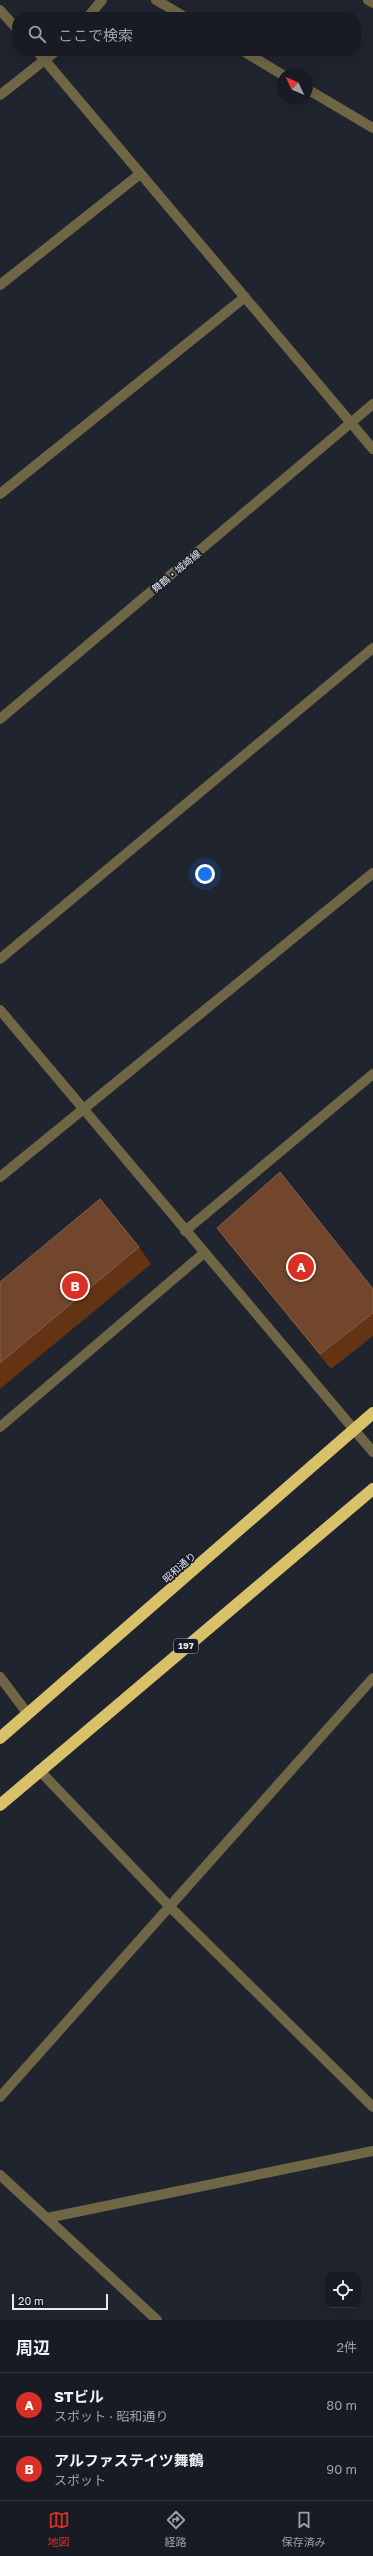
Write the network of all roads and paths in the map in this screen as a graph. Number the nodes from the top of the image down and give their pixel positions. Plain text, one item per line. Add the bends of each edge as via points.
1 (102, 0) edge
2 (156, 0) edge
3 (368, 0) edge
4 (373, 3) edge
5 (0, 10) edge
6 (92, 12) edge
7 (176, 12) edge
8 (12, 23) edge
9 (41, 56) edge
10 (50, 56) edge
11 (251, 56) edge
12 (45, 60) junction
13 (277, 71) edge
14 (313, 93) edge
15 (0, 95) edge
16 (373, 128) edge
17 (140, 174) junction
18 (0, 285) edge
19 (244, 297) junction
20 (373, 404) edge
21 (351, 422) junction
22 (373, 449) edge
23 (0, 494) edge
24 (373, 648) edge
25 (0, 719) edge
26 (373, 874) edge
27 (0, 960) edge
28 (0, 1010) edge
29 (373, 1074) edge
30 (83, 1109) junction
31 (0, 1177) edge
32 (186, 1231) junction
33 (204, 1254) junction
34 (373, 1413) edge
35 (0, 1427) edge
36 (352, 1430) junction
37 (373, 1452) edge
38 (373, 1489) edge
39 (0, 1677) edge
40 (373, 1678) edge
41 (28, 1714) junction
42 (0, 1738) edge
43 (39, 1770) junction
44 (0, 1805) edge
45 (170, 1906) junction
46 (0, 2097) edge
47 (373, 2107) edge
48 (373, 2151) edge
49 (0, 2175) edge
50 (47, 2218) junction
51 (157, 2320) edge

1 - 6 street
2 - 7 street
3 - 4 street
5 - 8 street
9 - 12 street
10 - 12 street
11 - 13 street
12 - 15 street
12 - 17 street
14 - 16 street
17 - 18 street
17 - 19 street
19 - 21 street
19 - 23 street
20 - 21 street, 舞鶴・城崎線
21 - 22 street
21 - 25 street, 舞鶴・城崎線
24 - 27 street
26 - 30 street
28 - 30 street
29 - 32 street
30 - 31 street
30 - 32 street
32 - 33 street
33 - 35 street
33 - 36 street
34 - 36 highway, 昭和通り
36 - 37 street
36 - 41 highway, 昭和通り
38 - 43 highway, 197
39 - 41 street
40 - 45 street
41 - 42 highway, 昭和通り
43 - 44 highway, 197
43 - 45 street
45 - 46 street
45 - 47 street
48 - 50 street
49 - 50 street
50 - 51 street

